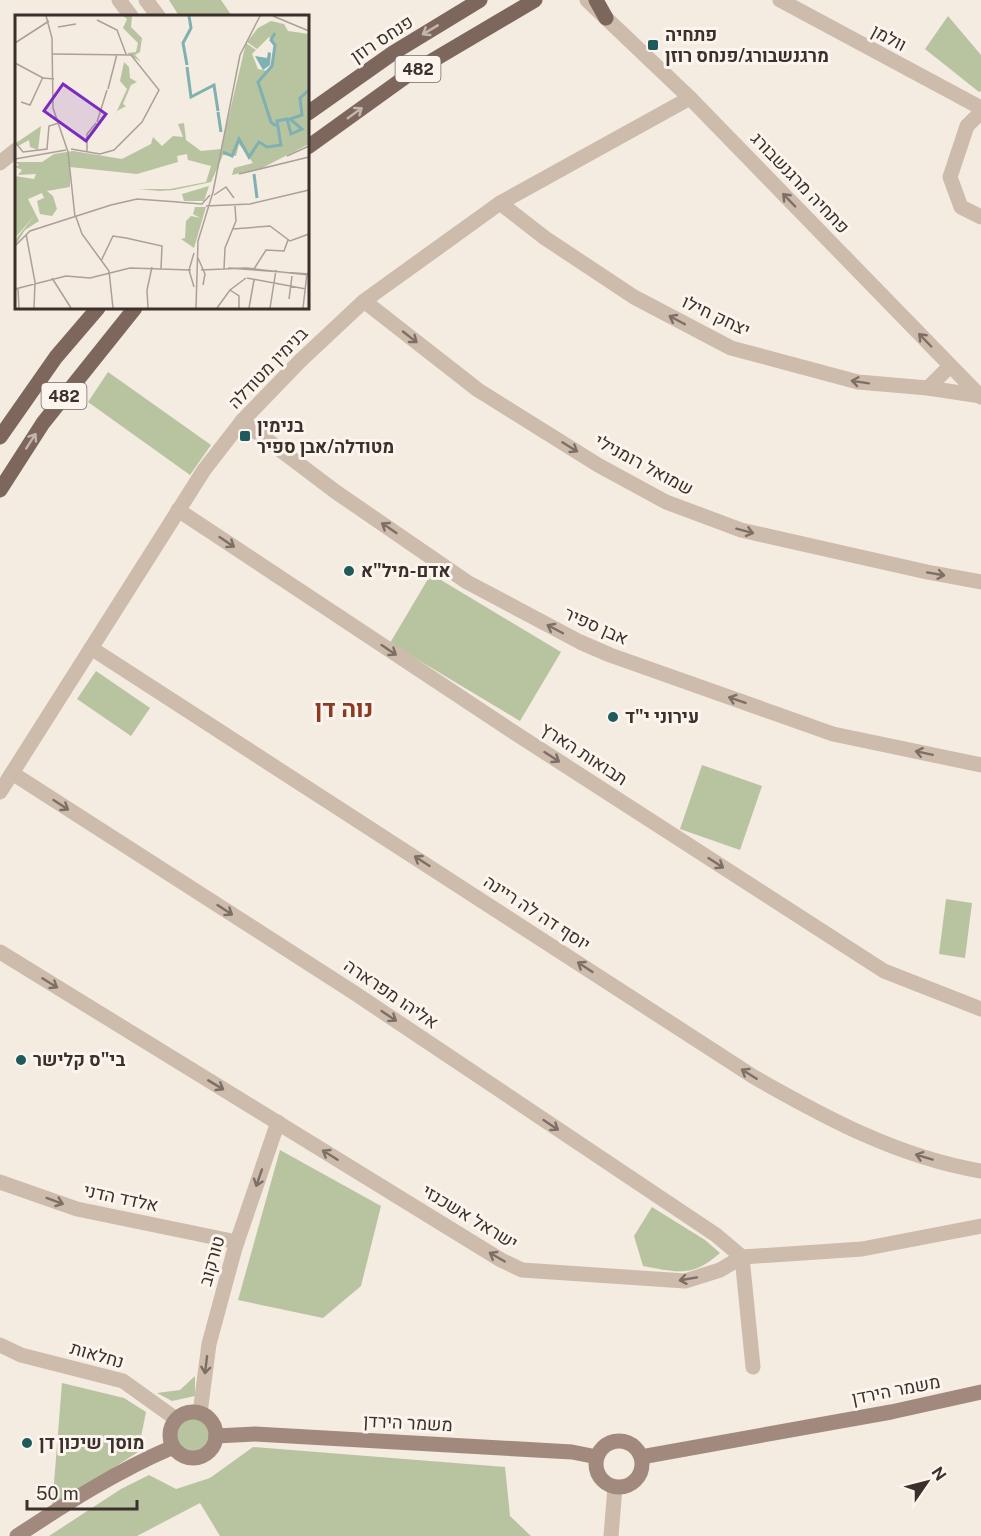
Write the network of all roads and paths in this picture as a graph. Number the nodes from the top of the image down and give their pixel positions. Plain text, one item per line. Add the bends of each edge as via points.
1 (119, 0) edge
2 (146, 0) edge
3 (480, 0) edge
4 (535, 0) edge
5 (587, 0) edge
6 (596, 0) edge
7 (780, 0) edge
8 (130, 15) edge
9 (157, 15) edge
10 (606, 18) junction
11 (690, 98) junction
12 (981, 110) edge
13 (309, 112) edge
14 (309, 146) edge
15 (15, 151) edge
16 (0, 162) edge
17 (500, 203) junction
18 (981, 217) edge
19 (364, 301) junction
20 (97, 309) edge
21 (134, 309) edge
22 (950, 366) junction
23 (928, 388) junction
24 (981, 396) edge
25 (242, 421) junction
26 (0, 438) edge
27 (0, 490) edge
28 (178, 510) junction
29 (981, 582) edge
30 (90, 648) junction
31 (981, 765) edge
32 (12, 773) junction
33 (0, 792) edge
34 (0, 952) edge
35 (981, 1009) edge
36 (278, 1122) junction
37 (981, 1171) edge
38 (0, 1182) edge
39 (981, 1226) edge
40 (237, 1242) junction
41 (742, 1257) junction
42 (0, 1345) edge
43 (753, 1367) dead end
44 (981, 1392) edge
45 (200, 1413) junction
46 (176, 1419) junction
47 (216, 1436) junction
48 (173, 1447) junction
49 (597, 1457) junction
50 (641, 1457) junction
51 (615, 1487) junction
52 (17, 1536) edge
53 (611, 1536) edge

1 - 8 street
2 - 9 street
3 -> 13 main road, פנחס רוזן / 482 via 393,53
14 -> 4 main road, 482 via 408,75
5 - 10 street, פתחיה מרגנשבורג
6 - 10 main road
7 - 12 street, וולמן
10 - 11 street, פתחיה מרגנשבורג
11 - 17 street, בנימין מטודלה
22 -> 11 street, פתחיה מרגנשבורג
12 - 18 street, וולמן via 967,126 950,177 961,207
15 - 16 street
17 - 19 street, בנימין מטודלה
23 -> 17 street, יצחק חילו via 858,382 730,348 634,297 544,238
19 - 25 street, בנימין מטודלה
19 -> 29 street, שמואל רומנילי via 478,390 598,465 666,502 741,530
20 - 26 main road, 482 via 56,357
27 -> 21 main road, 482 via 42,423
22 - 23 street
22 - 24 street, פתחיה מרגנשבורג
23 - 24 street, יצחק חילו
25 - 28 street, בנימין מטודלה
31 -> 25 street, אבן ספיר via 833,734 587,646 467,582 336,492
28 - 30 street, בנימין מטודלה
28 -> 35 street, תבואות הארץ via 884,971
30 - 32 street, בנימין מטודלה
37 -> 30 street, יוסף דה לה ריינה via 888,1146 754,1077
32 - 33 street, בנימין מטודלה
32 -> 41 street, אליהו מפרארה via 362,998 716,1235
34 -> 36 street, ישראל אשכנזי
36 -> 40 street, טורקוב
41 -> 36 street, ישראל אשכנזי via 720,1270 685,1281 522,1270
38 -> 40 street, אלדד הדני via 76,1209
39 - 41 street, ישראל אשכנזי via 862,1249
40 -> 45 street, טורקוב via 209,1344
41 - 43 street
42 - 46 street, נחלאות via 21,1355 123,1381
44 - 50 street, משמר הירדן
45 - 46 street via 187,1413
45 - 47 street via 211,1422
46 - 48 street via 170,1429
47 - 48 street via 211,1450 198,1458 184,1457
47 - 49 street, משמר הירדן via 267,1434 572,1452
48 - 52 street via 100,1483
49 - 50 street via 605,1445 619,1441 633,1446
49 - 51 street via 601,1479
50 - 51 street via 636,1479
51 - 53 street

